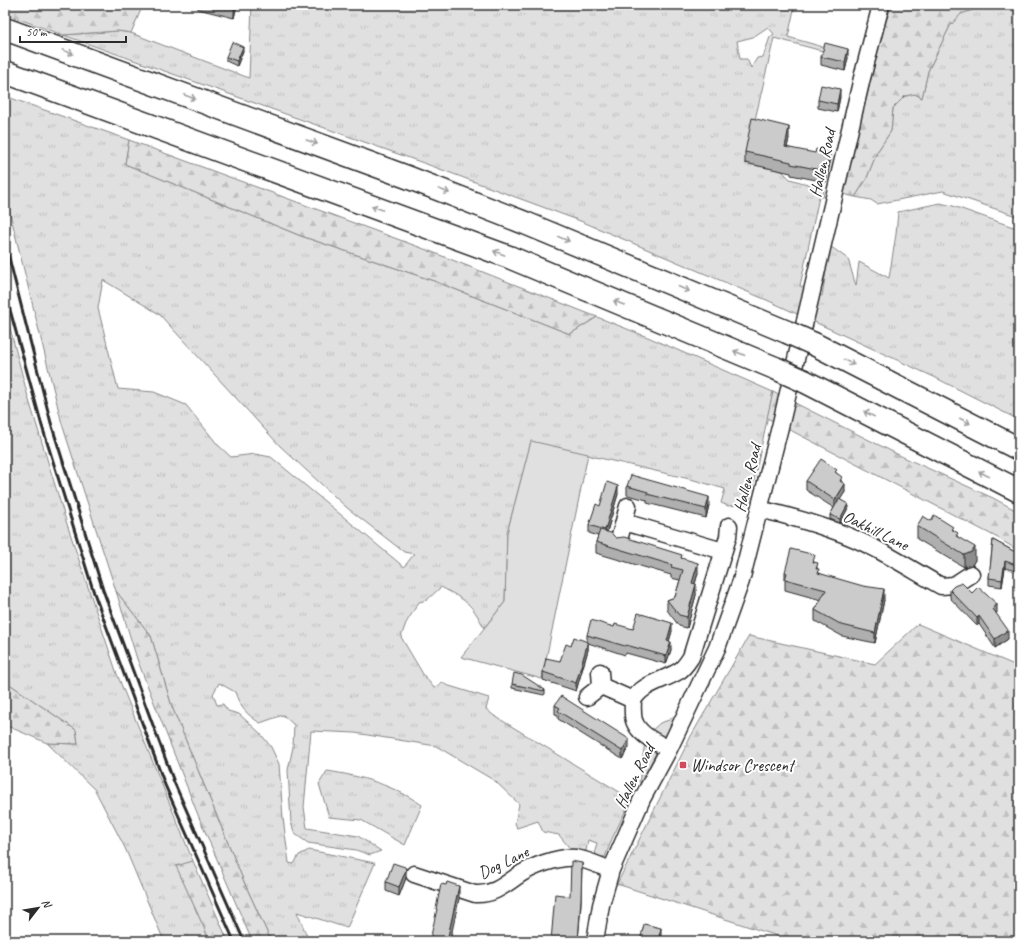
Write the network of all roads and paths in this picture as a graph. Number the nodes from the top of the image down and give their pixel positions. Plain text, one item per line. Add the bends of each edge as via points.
1 (881, 5) edge
2 (5, 28) edge
3 (5, 72) edge
4 (1019, 448) edge
5 (1019, 491) edge
6 (628, 506) dead end
7 (759, 509) junction
8 (624, 522) junction
9 (729, 526) dead end
10 (619, 540) edge
11 (723, 551) junction
12 (971, 574) dead end
13 (587, 696) dead end
14 (633, 700) junction
15 (669, 749) junction
16 (611, 870) junction
17 (414, 874) dead end
18 (595, 941) edge

1 - 7 street, Hallen Road
2 -> 4 highway, bridge via 525,223 814,344
5 -> 3 highway, bridge via 775,368 509,257
6 - 8 street
7 - 12 street, Oakhill Lane via 837,531 941,586 954,584
7 - 15 street, Hallen Road via 731,612 717,648
8 - 10 street
8 - 11 street
9 - 11 street
11 - 14 street via 691,657 679,671 644,688
13 - 14 street via 600,679
14 - 15 street via 636,726 645,735
15 - 16 street, Hallen Road via 642,799
16 - 17 street, Dog Lane via 589,861 562,859 527,869 484,895
16 - 18 street, Hallen Road

